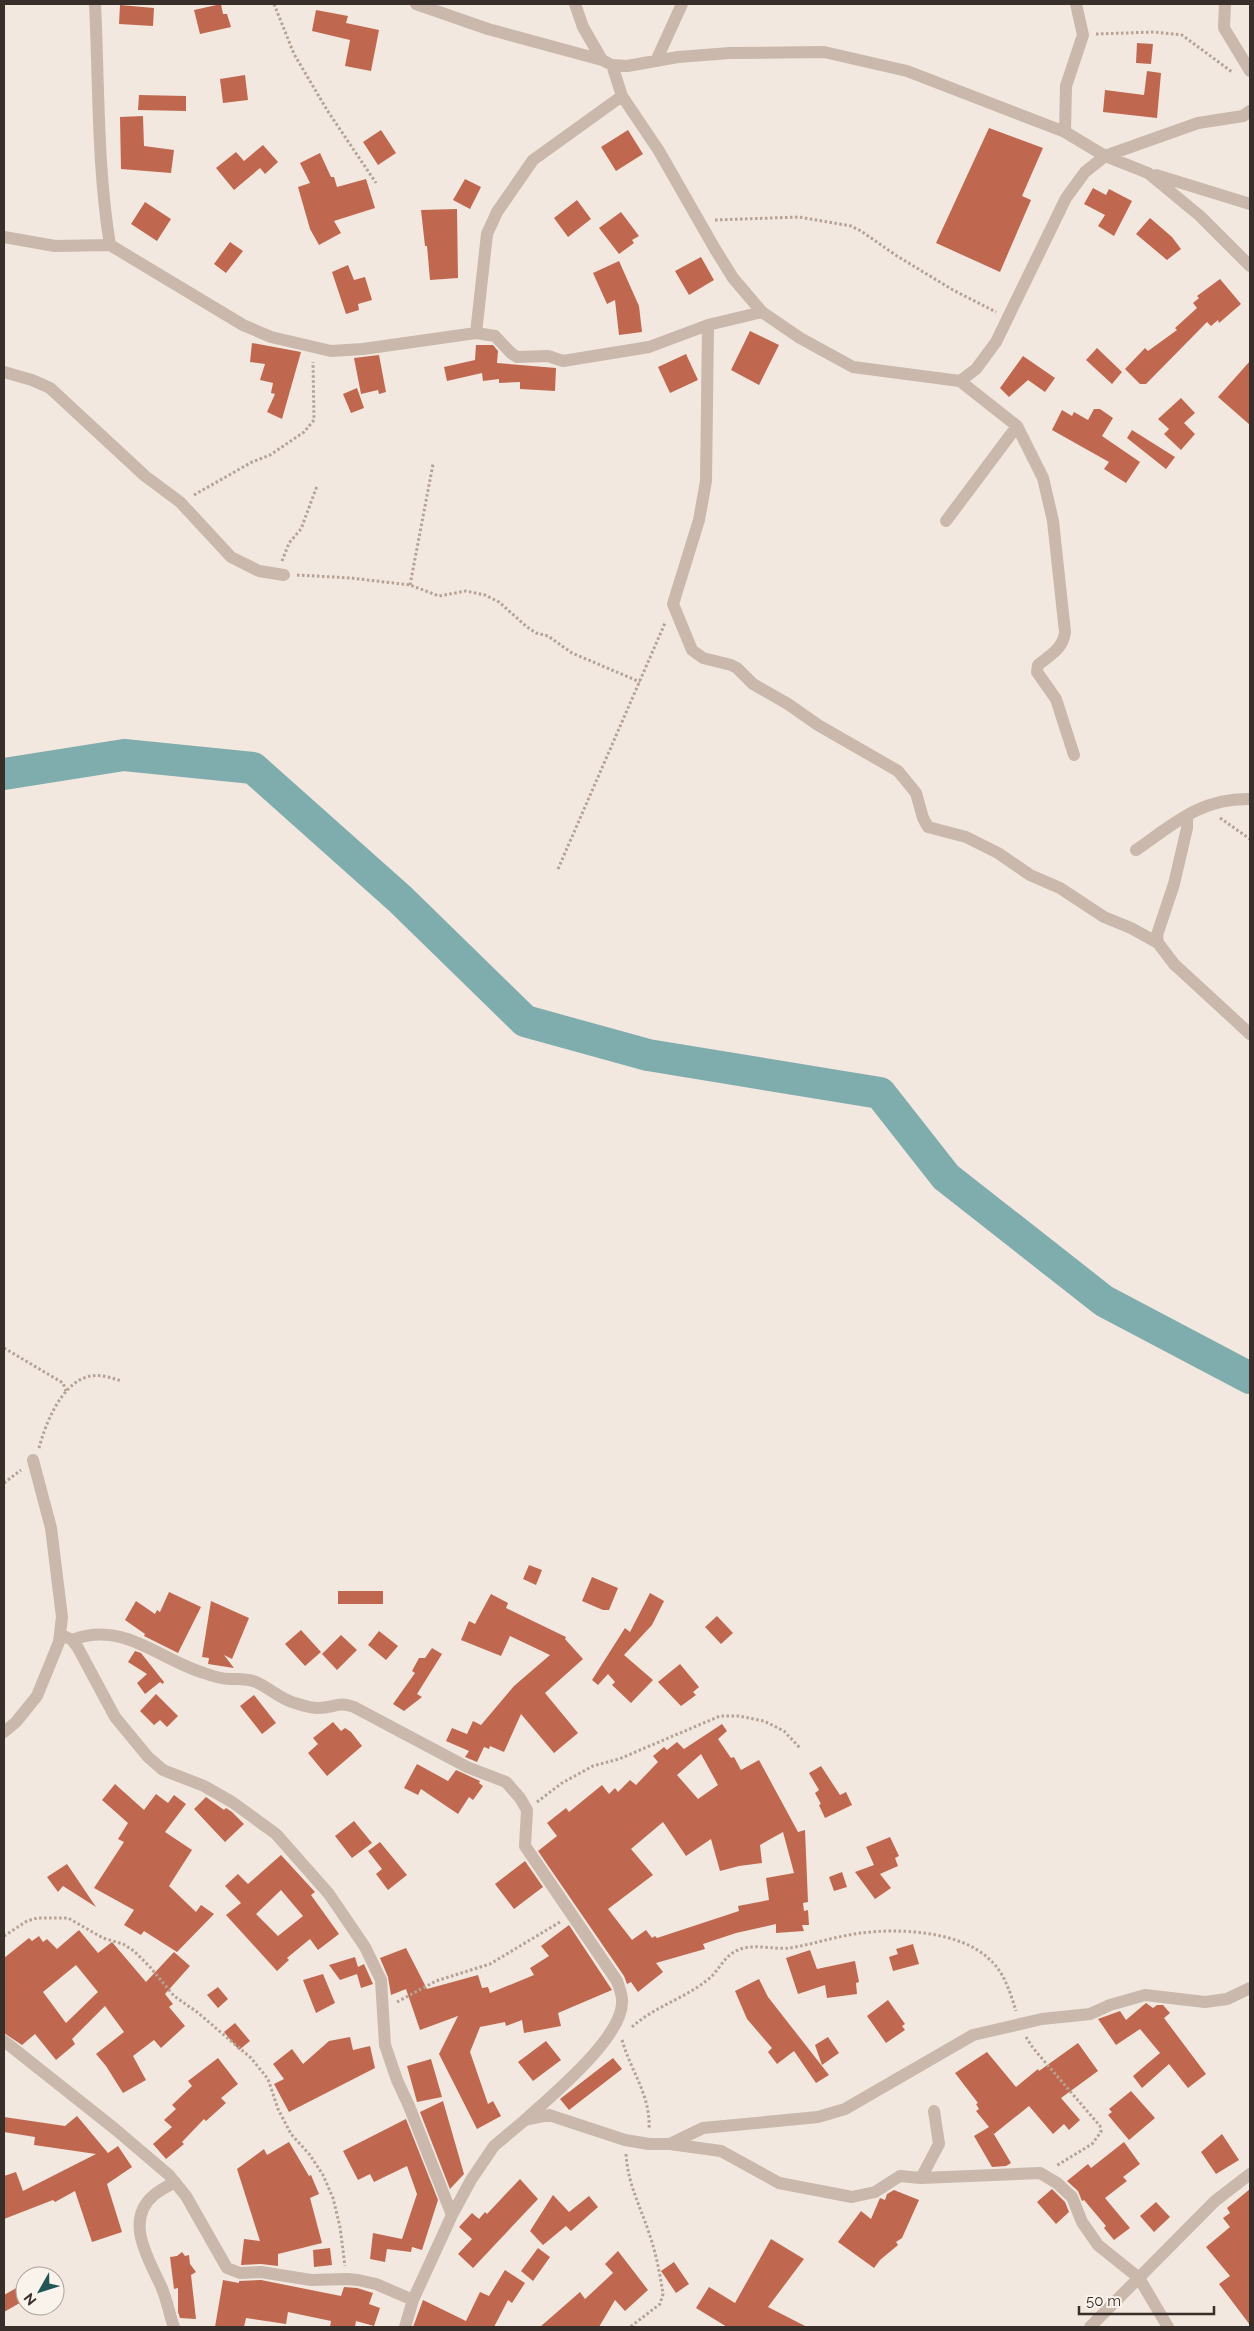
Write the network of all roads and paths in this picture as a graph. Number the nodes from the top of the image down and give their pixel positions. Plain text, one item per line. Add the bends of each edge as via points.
1 (95, 4) edge
2 (274, 4) edge
3 (416, 4) edge
4 (575, 4) edge
5 (682, 4) edge
6 (1076, 4) edge
7 (1225, 4) edge
8 (1083, 35) junction
9 (656, 61) junction
10 (607, 62) junction
11 (1250, 71) edge
12 (1235, 75) dead end
13 (622, 96) junction
14 (1250, 111) edge
15 (1065, 132) junction
16 (1105, 156) junction
17 (1148, 173) junction
18 (376, 183) dead end
19 (1250, 204) edge
20 (699, 221) junction
21 (4, 237) edge
22 (110, 245) junction
23 (1250, 266) edge
24 (762, 312) junction
25 (1008, 318) junction
26 (708, 325) junction
27 (476, 332) junction
28 (313, 347) junction
29 (4, 372) edge
30 (960, 381) junction
31 (1018, 426) junction
32 (433, 464) dead end
33 (317, 486) dead end
34 (180, 502) junction
35 (946, 521) dead end
36 (280, 574) junction
37 (410, 585) junction
38 (673, 604) junction
39 (640, 682) junction
40 (1074, 755) dead end
41 (1250, 799) edge
42 (1203, 806) junction
43 (1187, 816) junction
44 (1250, 839) edge
45 (1136, 850) dead end
46 (558, 869) dead end
47 (1158, 943) junction
48 (1250, 1034) edge
49 (4, 1348) edge
50 (122, 1381) dead end
51 (66, 1391) junction
52 (33, 1460) junction
53 (4, 1483) edge
54 (60, 1634) junction
55 (72, 1640) junction
56 (4, 1732) edge
57 (800, 1748) dead end
58 (526, 1810) junction
59 (572, 1915) junction
60 (4, 1936) edge
61 (1250, 1988) edge
62 (382, 2010) junction
63 (617, 2020) junction
64 (1020, 2024) junction
65 (628, 2031) dead end
66 (4, 2042) edge
67 (934, 2111) dead end
68 (526, 2120) junction
69 (625, 2140) junction
70 (649, 2144) junction
71 (670, 2144) junction
72 (1040, 2173) junction
73 (1250, 2174) edge
74 (921, 2178) junction
75 (174, 2182) junction
76 (452, 2215) junction
77 (1139, 2278) junction
78 (347, 2279) junction
79 (413, 2300) junction
80 (174, 2327) edge
81 (405, 2327) edge
82 (630, 2327) edge
83 (1090, 2327) edge
84 (1168, 2327) edge

1 - 22 street via 104,210
2 - 18 path via 294,54
3 - 10 street via 488,29
4 - 10 street via 583,28
5 - 9 street
6 - 8 street
7 - 11 street via 1224,28
8 - 12 path via 1154,32 1182,35
8 - 15 street via 1066,86
9 - 10 street via 627,66
9 - 15 street via 730,53 833,54 907,71
10 - 13 street
13 - 20 street via 659,151
13 - 27 street via 533,160 497,212 487,234
14 - 16 street via 1242,116 1198,123
15 - 16 street
16 - 17 street
16 - 25 street via 1086,172 1066,198
17 - 19 street
17 - 23 street via 1200,216
20 - 24 street via 733,278
20 - 25 path via 799,216 851,226 953,290
21 - 22 street via 55,246
22 - 28 street via 243,325 271,337
24 - 26 street
24 - 30 street via 800,338 853,367
25 - 30 street via 988,354
26 - 27 street via 649,347 563,361 548,356 517,357 495,336
26 - 38 street via 706,481 699,520
27 - 28 street via 363,349 330,351
28 - 34 path via 314,420 304,432 270,455
29 - 34 street via 50,388 145,476
30 - 31 street
31 - 35 street
31 - 40 street via 1043,478 1053,521 1065,632 1064,641 1057,651 1038,665 1037,672 1056,699
32 - 37 path
33 - 36 path via 303,524 289,544
34 - 36 street via 231,557 259,571
36 - 37 path
37 - 39 path via 439,596 466,591 485,596 499,602 536,633 548,636 572,653
38 - 39 path
38 - 47 street via 692,650 703,658 737,668 752,684 898,771 916,793 928,827 966,837 998,853 1104,917
39 - 46 path
41 - 42 street via 1232,799
42 - 43 street
42 - 44 path
43 - 45 street
43 - 47 street via 1184,843 1157,935
47 - 48 street via 1174,964
49 - 51 path via 62,1382
50 - 51 path via 99,1375 86,1377
51 - 52 path via 45,1423
52 - 53 path
52 - 54 street via 51,1528 62,1617
54 - 55 street
54 - 56 street via 37,1696
55 - 58 street via 87,1634 123,1636 194,1670 256,1682 282,1699 316,1708 330,1708 342,1703 354,1707 467,1767 506,1782
55 - 62 street via 115,1717 148,1757 163,1770 204,1786 262,1822 329,1894 376,1968
57 - 58 path via 784,1731 764,1721 720,1716 619,1759 593,1766 562,1783
58 - 59 street via 525,1846
59 - 62 path via 490,1964 436,1981
59 - 63 street via 617,1981 622,2003
60 - 78 path via 26,1920 68,1918 103,1938 123,1944 150,1967 174,1996 250,2058 268,2080 278,2109 292,2134 323,2175 340,2227
61 - 64 street via 1227,1999 1205,2002 1145,1995 1090,2014
62 - 76 street via 385,2045
63 - 68 street via 612,2031 580,2070
63 - 70 path via 628,2060 646,2095 650,2114
64 - 65 path via 1009,1987 988,1957 955,1940 896,1931 861,1933 788,1948 745,1947 729,1955 705,1982 687,1995 640,2019
64 - 71 street via 973,2035 845,2109 818,2117 703,2128
64 - 72 path via 1033,2048 1100,2126 1101,2132 1092,2144
66 - 75 street via 116,2128
67 - 74 street via 939,2144
68 - 69 street via 549,2115
68 - 76 street via 494,2146
69 - 70 street
69 - 82 path via 627,2172 649,2232 663,2294 660,2304
70 - 71 street
71 - 74 street via 721,2151 779,2183 852,2197 875,2192 900,2176
72 - 74 street
72 - 77 street via 1072,2197 1082,2222 1098,2245
73 - 77 street via 1215,2201
75 - 78 street via 186,2196 227,2268 240,2273 261,2272 311,2280
75 - 80 street via 154,2195 141,2210 139,2224 146,2257 162,2288
76 - 79 street
77 - 83 street
77 - 84 street
78 - 79 street via 376,2284
79 - 81 street

